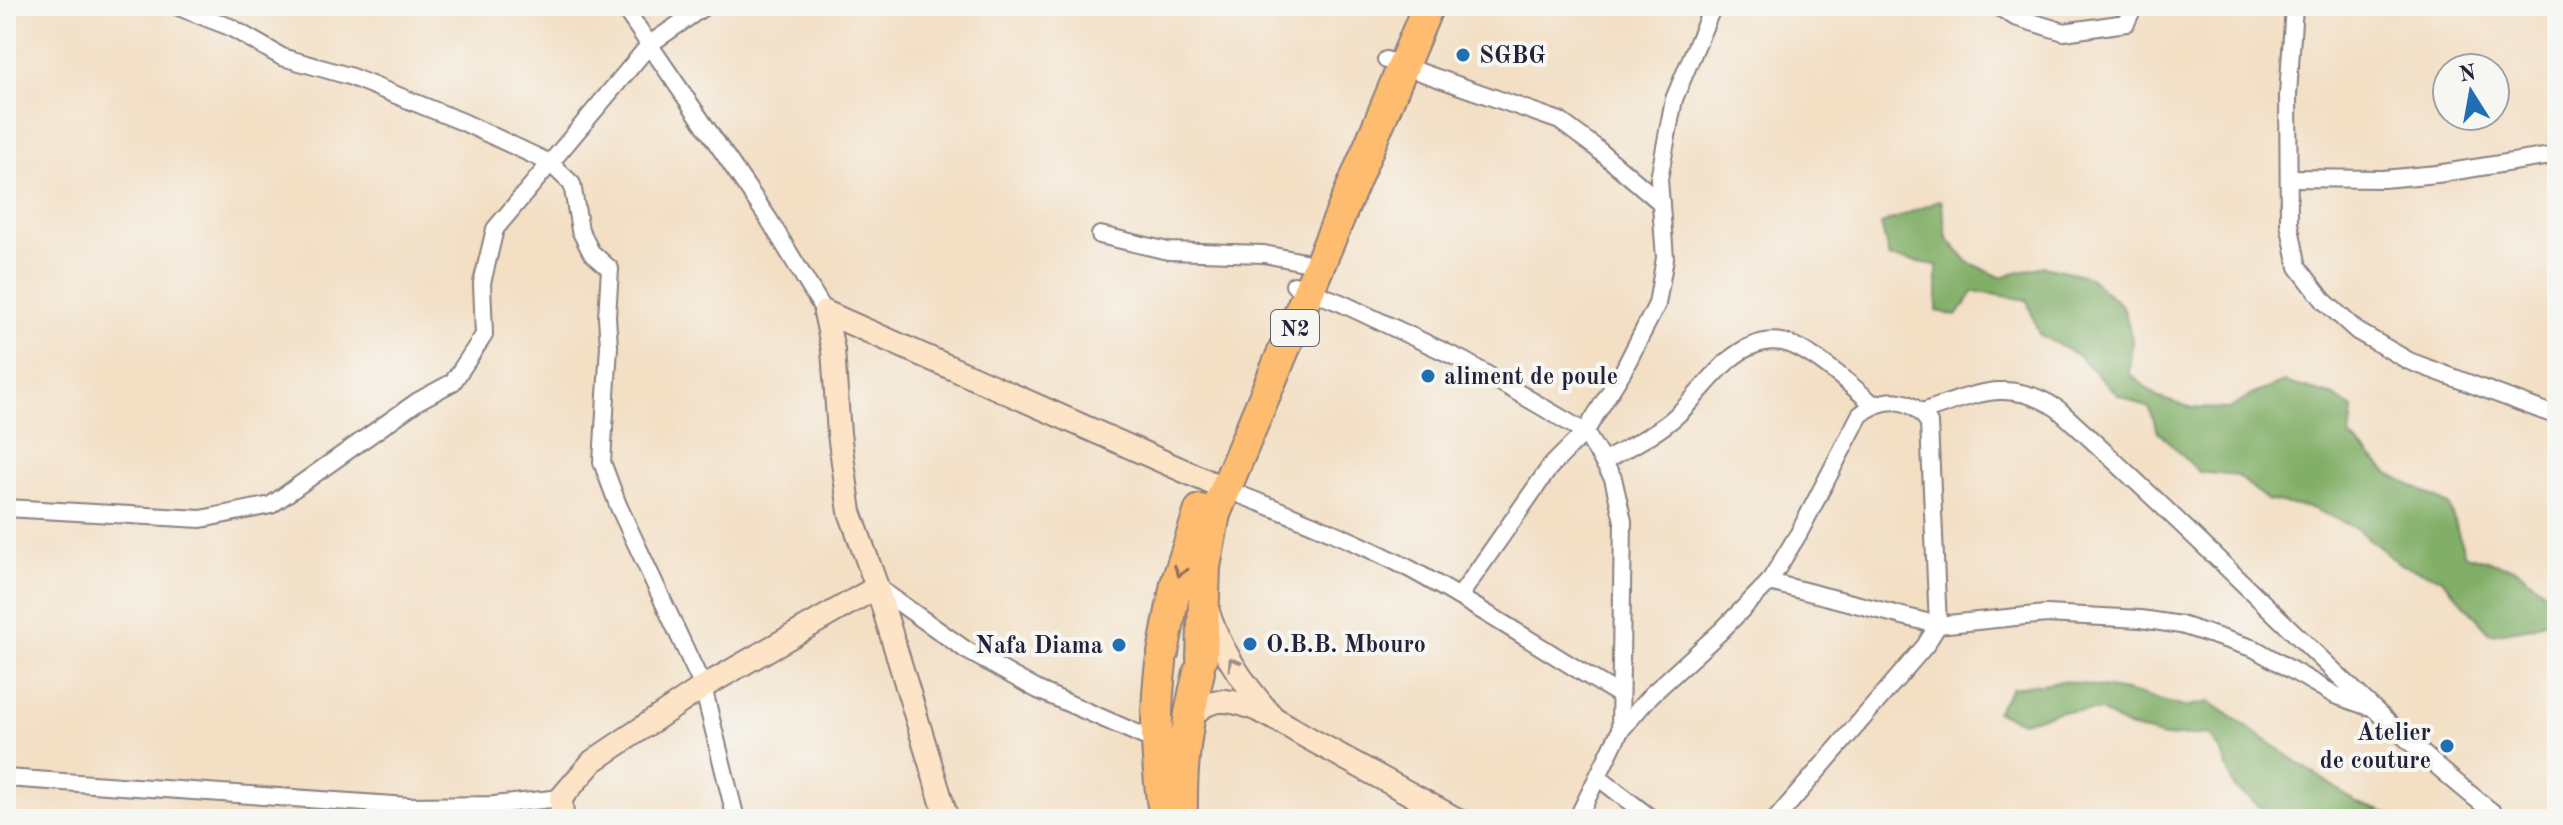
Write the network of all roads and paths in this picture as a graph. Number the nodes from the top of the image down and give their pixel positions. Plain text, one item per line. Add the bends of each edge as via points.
1 (176, 6) edge
2 (623, 6) edge
3 (705, 6) edge
4 (1408, 6) edge
5 (1428, 6) edge
6 (1713, 6) edge
7 (1997, 6) edge
8 (2134, 6) edge
9 (2294, 6) edge
10 (650, 44) junction
11 (1395, 62) junction
12 (2557, 155) edge
13 (550, 163) junction
14 (2289, 178) junction
15 (1661, 203) junction
16 (1100, 235) dead end
17 (1303, 279) junction
18 (825, 312) junction
19 (1873, 404) junction
20 (1922, 412) junction
21 (2557, 416) edge
22 (1585, 432) junction
23 (1603, 462) junction
24 (1217, 486) junction
25 (6, 508) edge
26 (1769, 582) junction
27 (877, 587) junction
28 (1459, 597) junction
29 (1204, 599) junction
30 (1938, 625) junction
31 (1162, 658) junction
32 (1201, 665) junction
33 (703, 687) junction
34 (1620, 695) junction
35 (2371, 708) junction
36 (1275, 720) junction
37 (1185, 731) junction
38 (1620, 731) junction
39 (1157, 742) junction
40 (6, 778) edge
41 (1599, 778) junction
42 (561, 808) edge
43 (736, 819) edge
44 (947, 819) edge
45 (1165, 819) edge
46 (1182, 819) edge
47 (1456, 819) edge
48 (1577, 819) edge
49 (1652, 819) edge
50 (1776, 819) edge
51 (2501, 819) edge

1 - 13 street via 230,27 282,57 349,76
2 - 10 street
3 - 10 street
4 - 11 highway, N2
5 - 11 highway, N2
6 - 15 street via 1674,99 1659,179
7 - 8 street via 2064,32 2126,23
9 - 14 street
10 - 13 street
10 - 18 street
11 - 15 street via 1560,121
11 - 17 highway, N2
12 - 14 street via 2383,179
13 - 25 street via 495,229 482,283 484,335 453,382 271,505 201,519
13 - 33 street via 572,184 580,230 591,252 610,269 602,462
14 - 21 street via 2289,223 2298,267 2357,331 2409,361
15 - 22 street via 1665,258 1657,304
16 - 17 street via 1168,251 1264,254
17 - 22 street via 1464,361
17 - 24 highway, N2
18 - 24 street
18 - 27 street via 850,512
19 - 20 street via 1912,404
19 - 23 street via 1801,349 1782,342 1760,343 1726,363 1675,417
19 - 26 street via 1860,415
20 - 30 street via 1929,423
20 - 35 street via 1984,391 2007,389 2058,409
22 - 23 street
22 - 28 street via 1550,467
23 - 34 street via 1613,478 1623,521
24 - 28 street via 1334,531
24 - 29 highway, N2
24 -> 31 highway, N2 via 1176,584
26 - 30 street
26 - 38 street
27 - 33 street
27 - 39 street via 966,650 1038,690
27 - 44 street
28 - 34 street
29 - 32 highway, N2
36 -> 29 street via 1229,657
30 - 35 street via 2046,614 2181,625 2255,649 2335,695
30 - 50 street
31 - 32 highway via 1170,644 1184,640 1196,646
31 - 39 highway, N2
32 - 37 highway, N2
33 - 42 street via 593,761
33 - 43 street
34 - 38 street
35 - 51 street
36 - 37 street via 1222,700 1197,710
36 - 47 street
37 - 46 highway, N2
38 - 41 street
39 - 45 highway, N2
40 - 42 street via 408,806
41 - 48 street
41 - 49 street

